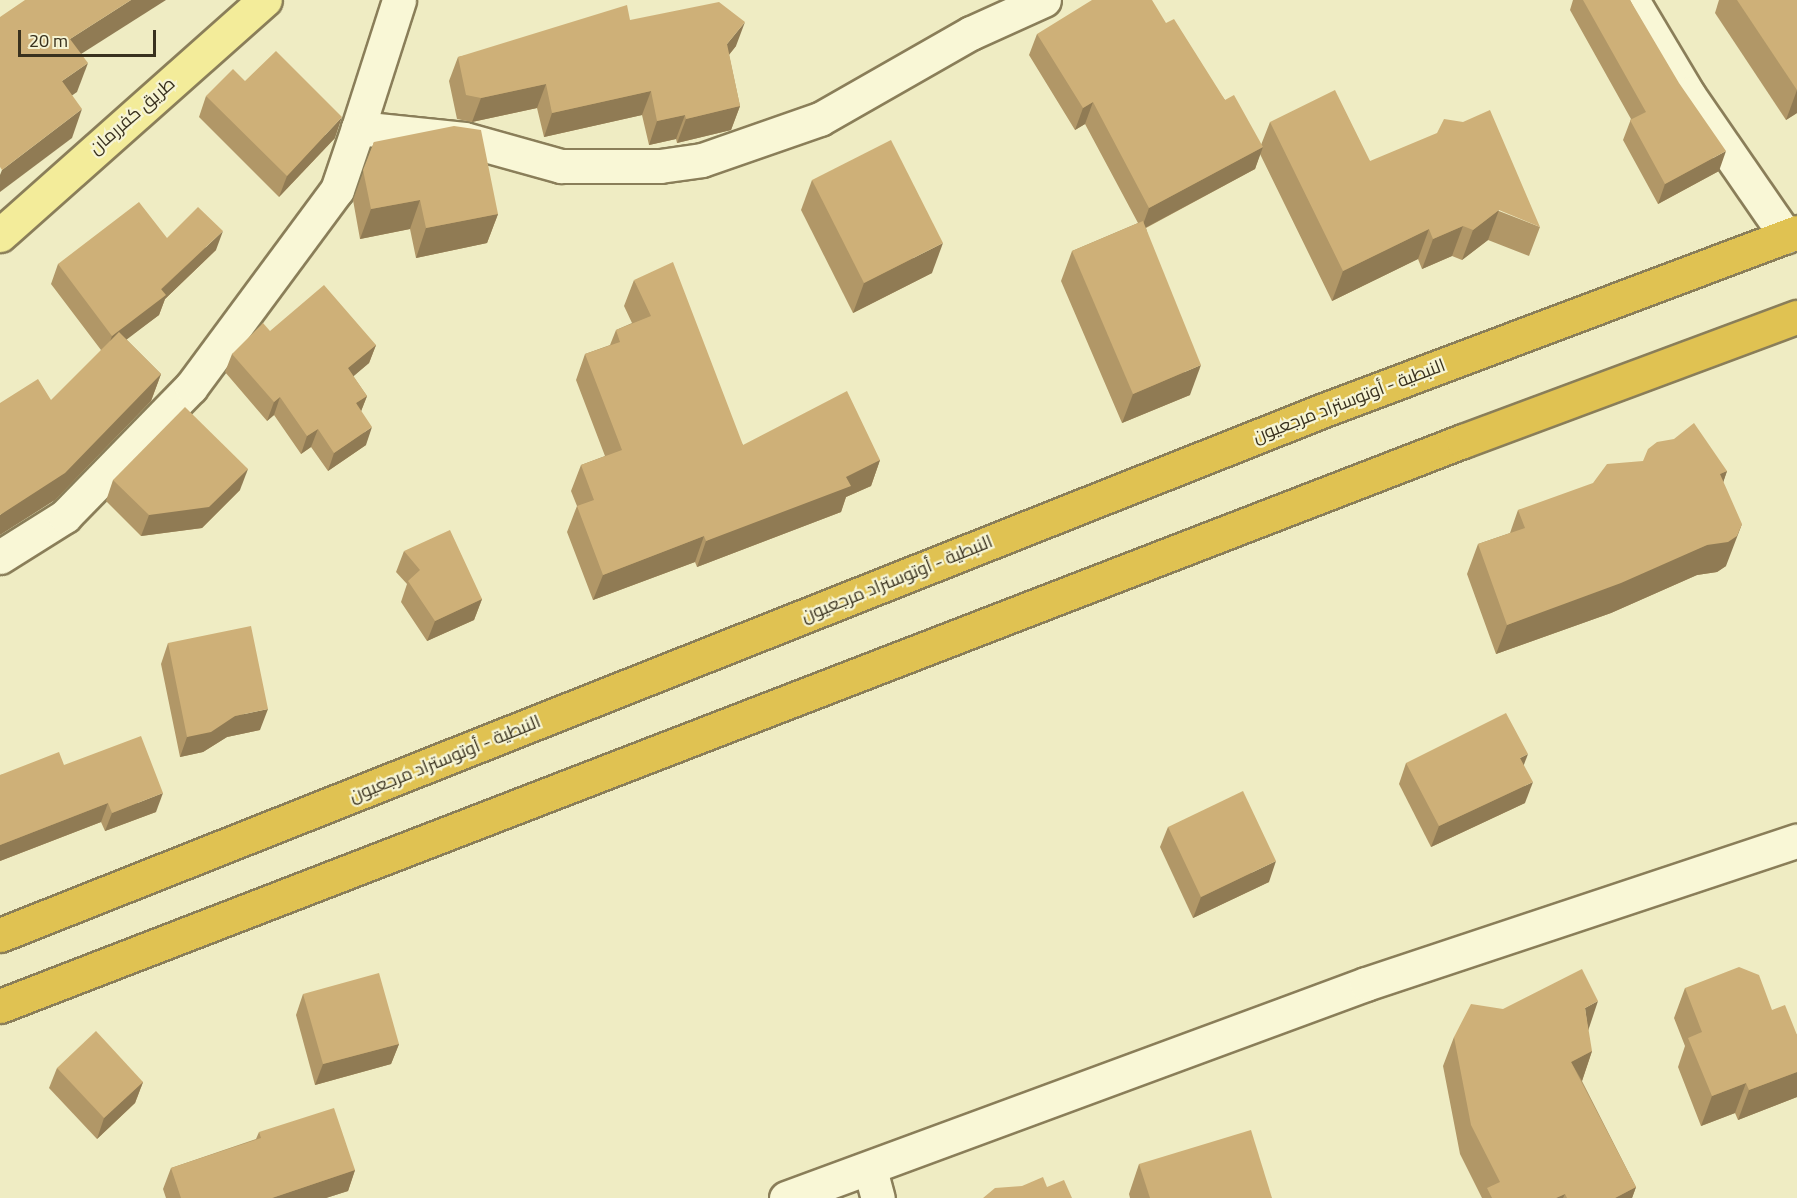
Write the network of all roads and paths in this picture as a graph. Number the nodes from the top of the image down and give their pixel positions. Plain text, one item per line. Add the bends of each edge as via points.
1 (265, 0) edge
2 (399, 0) edge
3 (1044, 0) edge
4 (1632, 0) edge
5 (358, 128) junction
6 (1792, 234) edge
7 (0, 235) edge
8 (1797, 317) edge
9 (0, 557) edge
10 (1797, 841) edge
11 (0, 935) edge
12 (0, 1006) edge
13 (874, 1184) edge
14 (786, 1198) edge

1 - 7 main road, طريق كفررمان
2 - 5 street
3 - 5 street via 971,33 820,119 702,160 660,166 561,166 464,139
4 - 6 street via 1688,94
5 - 9 street via 337,190 191,387 65,516
6 - 11 highway, النبطية - أوتوستراد مرجعيون via 1324,410
8 - 12 highway via 1429,453
10 - 13 street via 1366,984
13 - 14 street

